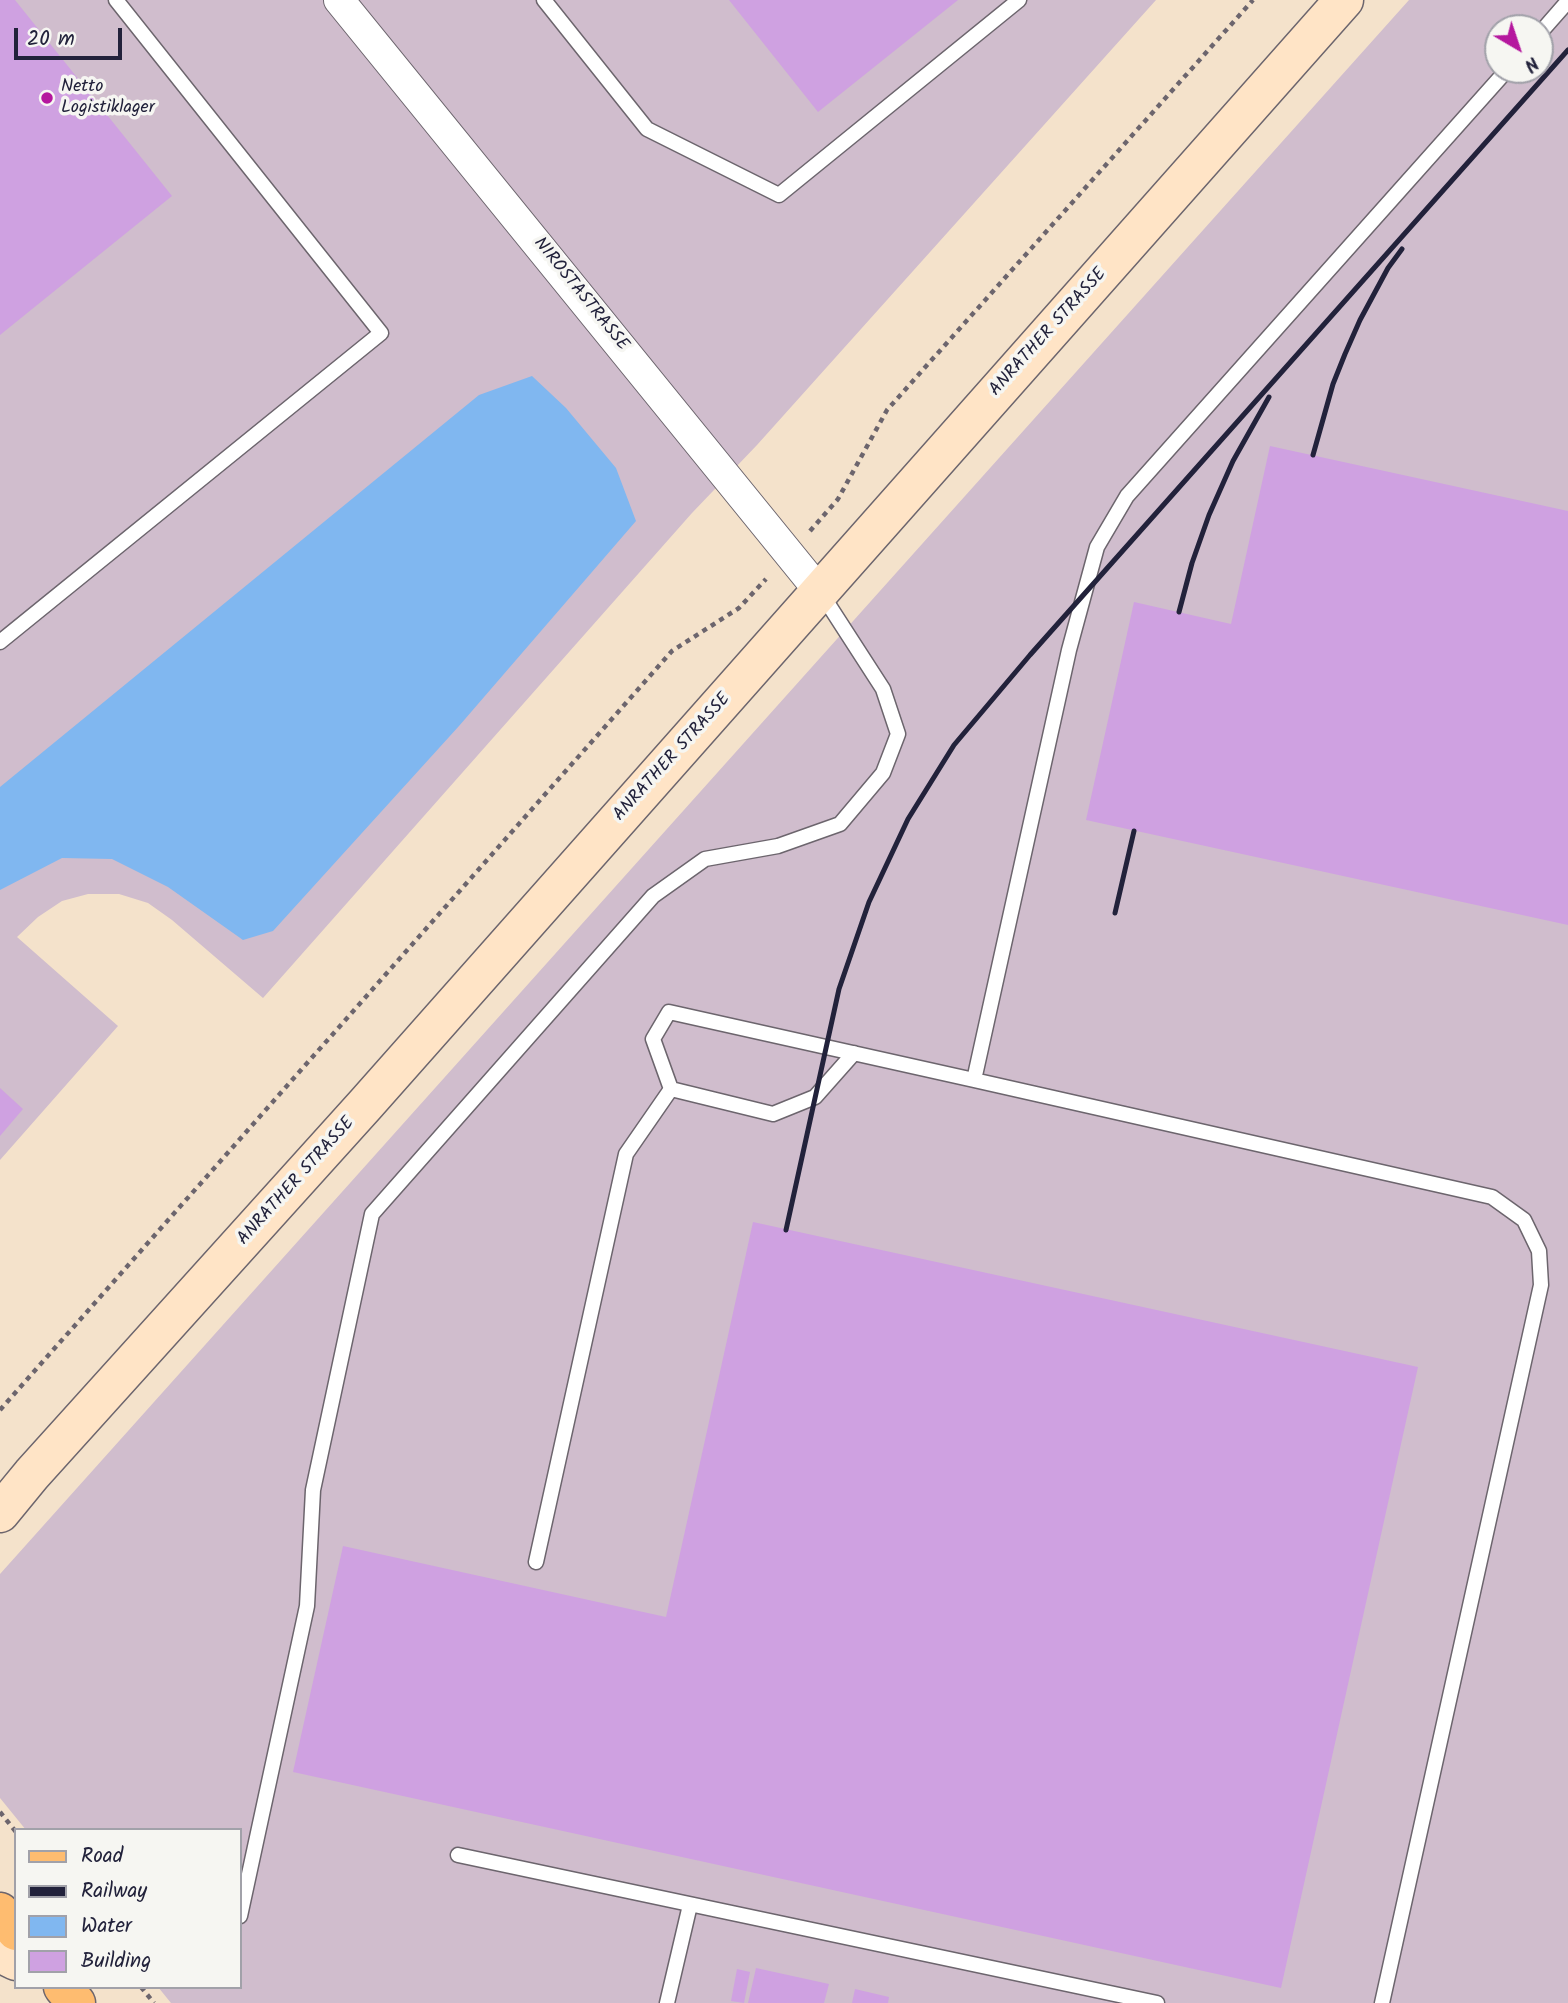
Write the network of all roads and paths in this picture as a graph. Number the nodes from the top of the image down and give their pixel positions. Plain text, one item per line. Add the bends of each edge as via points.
1 (116, 0) edge
2 (339, 0) edge
3 (544, 0) edge
4 (1019, 0) edge
5 (1253, 0) edge
6 (1344, 0) edge
7 (1568, 1) edge
8 (1554, 17) edge
9 (1495, 84) edge
10 (790, 553) junction
11 (820, 592) junction
12 (0, 642) edge
13 (854, 1053) junction
14 (974, 1080) junction
15 (671, 1089) junction
16 (0, 1410) edge
17 (16, 1484) edge
18 (0, 1513) edge
19 (536, 1562) dead end
20 (0, 1812) edge
21 (14, 1830) edge
22 (458, 1855) dead end
23 (690, 1905) junction
24 (242, 1907) edge
25 (0, 1912) edge
26 (14, 1929) edge
27 (65, 1989) edge
28 (143, 1989) edge
29 (76, 2003) edge
30 (154, 2003) edge
31 (667, 2003) edge
32 (1157, 2003) edge
33 (1382, 2003) edge

1 - 12 lane via 381,333
2 - 10 street, NIROSTASTRASSE
3 - 4 lane via 647,129 779,195
5 - 10 path via 887,411 838,499
6 - 11 main road, ANRATHER STRASSE
7 - 8 lane
9 - 14 lane via 1127,496 1097,547 1069,650
10 - 11 street, NIROSTASTRASSE
10 - 16 path via 739,608 672,652
11 - 17 main road, ANRATHER STRASSE via 365,1105
11 - 24 lane via 883,689 898,734 883,773 840,824 778,846 705,859 653,896 372,1214 313,1490 307,1606
13 - 14 lane
13 - 15 lane via 816,1097 773,1114
13 - 15 lane via 669,1012 653,1039
14 - 33 lane via 1492,1197 1524,1220 1539,1251 1541,1284
15 - 19 lane via 626,1154
17 - 18 main road, ANRATHER STRASSE
20 - 21 path
22 - 23 lane
23 - 31 lane
23 - 32 lane
25 - 26 main road
27 - 29 main road
28 - 30 path

